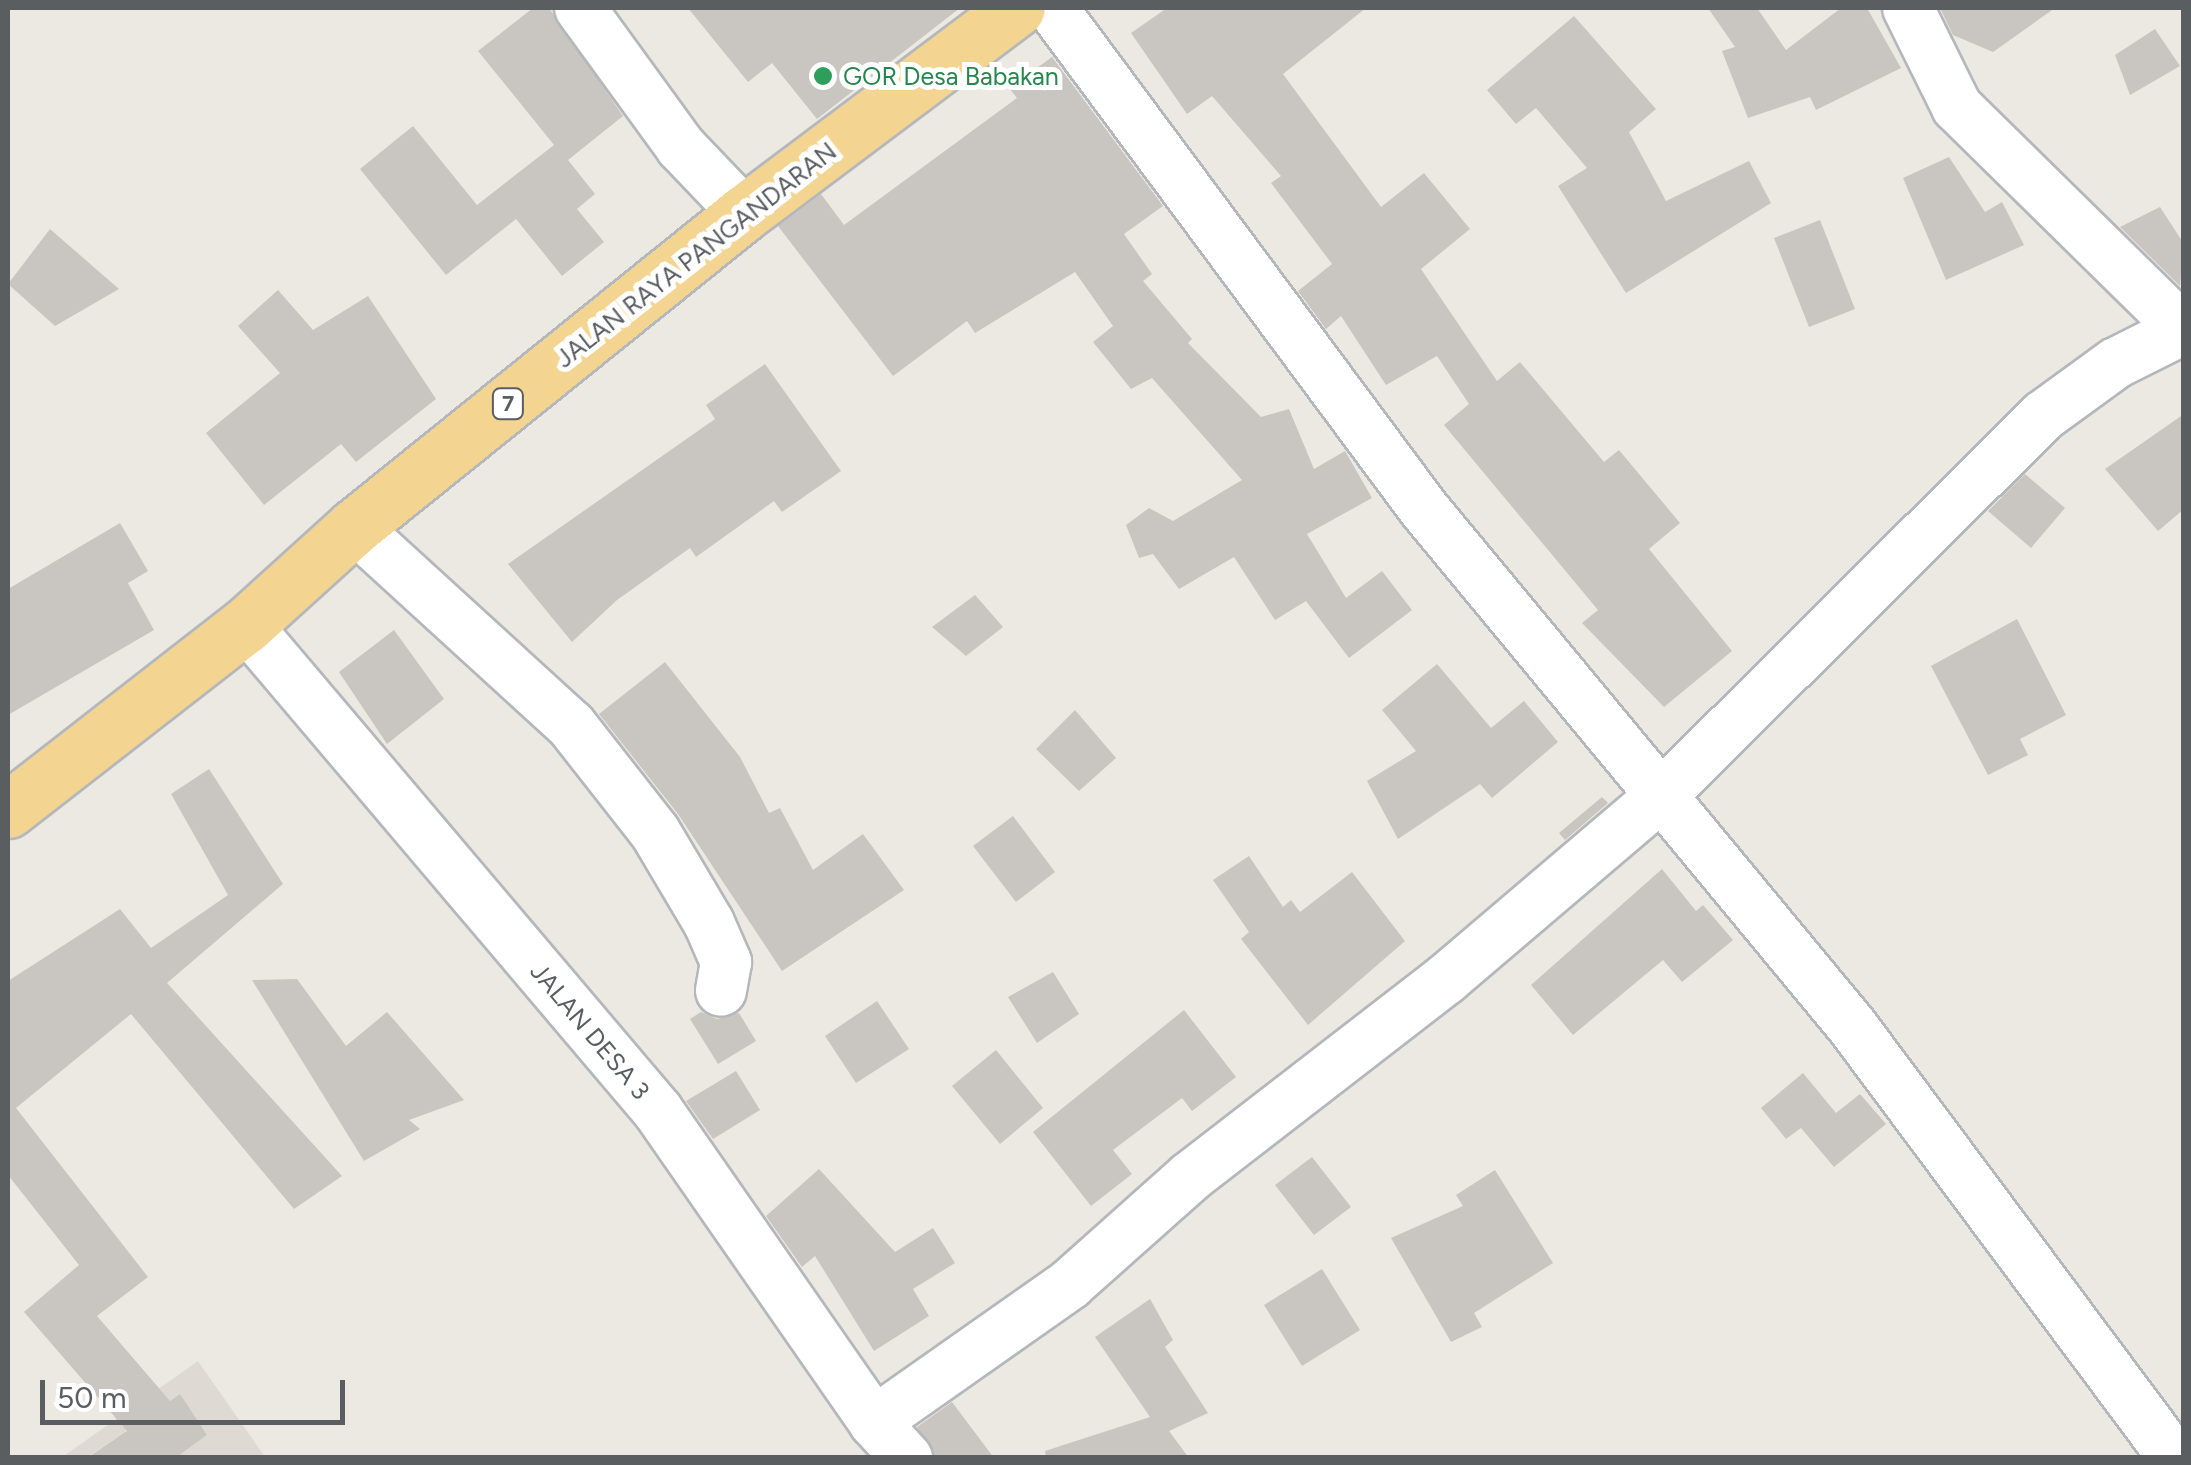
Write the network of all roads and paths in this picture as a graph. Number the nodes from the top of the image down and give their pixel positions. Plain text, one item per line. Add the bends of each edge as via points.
1 (580, 8) edge
2 (1016, 8) edge
3 (1052, 8) edge
4 (1908, 8) edge
5 (744, 213) junction
6 (2183, 329) edge
7 (354, 527) junction
8 (246, 625) junction
9 (1660, 796) junction
10 (8, 810) edge
11 (721, 991) dead end
12 (891, 1440) edge
13 (2174, 1458) edge

1 - 5 street via 682,147
2 - 5 highway, JALAN RAYA PANGANDARAN / 7
3 - 9 street via 1424,509
4 - 6 street via 1957,106
5 - 7 highway, JALAN RAYA PANGANDARAN / 7
6 - 9 street via 2116,363 2044,416
7 - 8 highway, JALAN RAYA PANGANDARAN / 7
7 - 11 street via 571,725 655,832 709,923 726,962
8 - 10 highway, JALAN RAYA PANGANDARAN / 7
8 - 12 street, JALAN DESA 3 via 658,1111
9 - 12 street via 1446,979 1190,1176
9 - 13 street via 1852,1026

